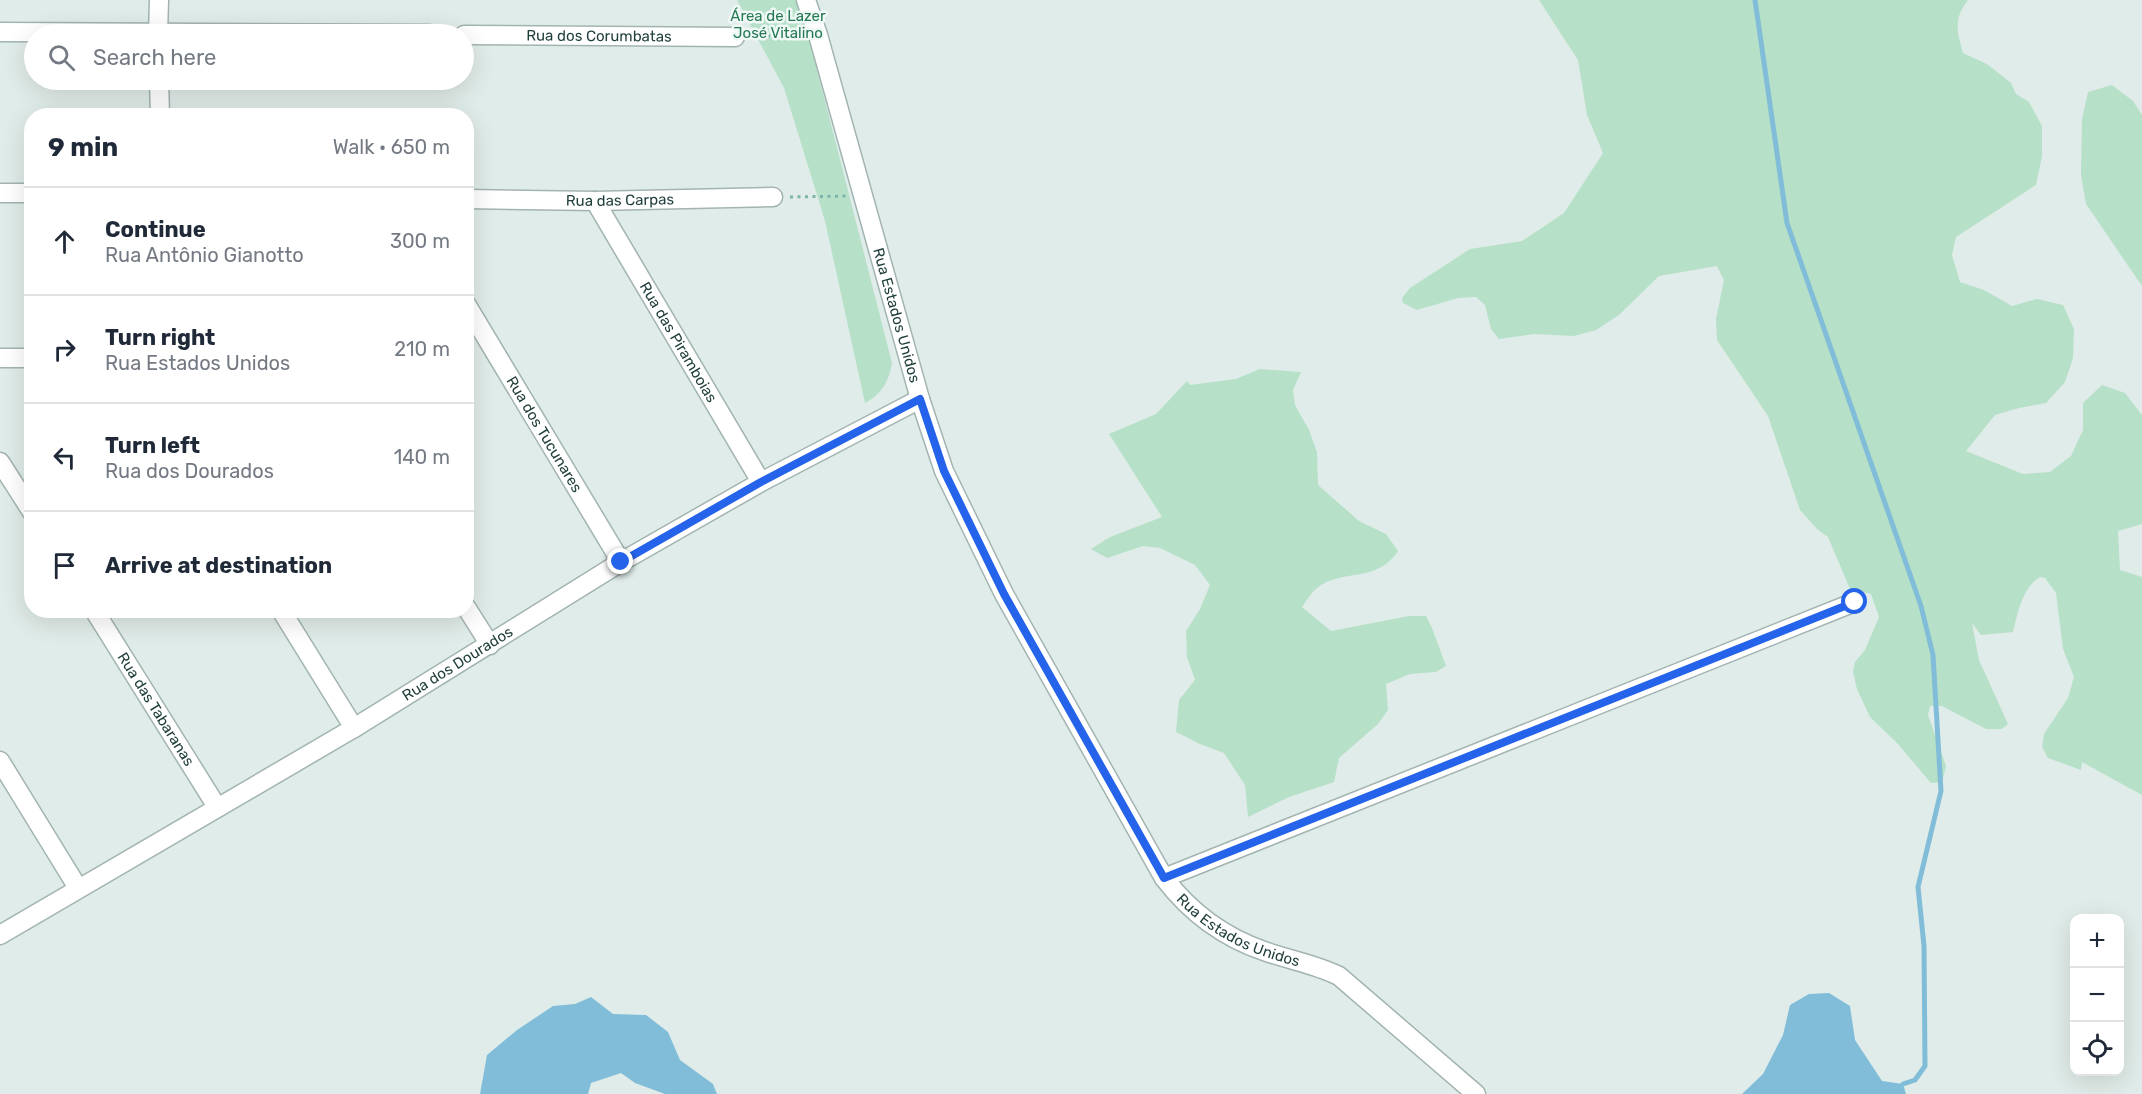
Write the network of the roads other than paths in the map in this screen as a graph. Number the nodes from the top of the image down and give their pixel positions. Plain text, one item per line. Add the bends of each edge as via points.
1 (159, 0) edge
2 (806, 0) edge
3 (158, 24) edge
4 (0, 32) edge
5 (24, 32) edge
6 (474, 35) edge
7 (735, 37) road end
8 (159, 90) edge
9 (160, 108) edge
10 (24, 193) edge
11 (0, 194) edge
12 (774, 197) road end
13 (474, 199) edge
14 (594, 201) junction
15 (474, 317) edge
16 (0, 358) edge
17 (24, 358) edge
18 (920, 399) junction
19 (0, 462) edge
20 (761, 482) junction
21 (24, 500) edge
22 (621, 562) junction
23 (1855, 602) dead end
24 (99, 618) edge
25 (286, 618) edge
26 (473, 618) edge
27 (490, 645) junction
28 (354, 728) junction
29 (0, 761) edge
30 (217, 807) junction
31 (1164, 878) junction
32 (78, 888) junction
33 (0, 935) edge
34 (1476, 1094) edge

1 - 3 street
2 - 18 street, Rua Estados Unidos
4 - 5 street
6 - 7 street, Rua dos Corumbatas
8 - 9 street
10 - 11 street
12 - 14 street, Rua das Carpas
13 - 14 street, Rua das Carpas
14 - 20 street, Rua das Piramboias
15 - 22 street, Rua dos Tucunares
16 - 17 street
18 - 20 street, Rua dos Dourados
18 - 31 street, Rua Estados Unidos via 944,471 1004,594
19 - 21 street
20 - 22 street, Rua dos Dourados
22 - 27 street, Rua dos Dourados
23 - 31 street
24 - 30 street, Rua das Tabaranas
25 - 28 street
26 - 27 street
27 - 28 street, Rua dos Dourados
28 - 30 street, Rua dos Dourados
29 - 32 street
30 - 32 street, Rua dos Dourados
31 - 34 street, Rua Estados Unidos via 1188,907 1225,933 1262,951 1339,976
32 - 33 street, Rua dos Dourados

